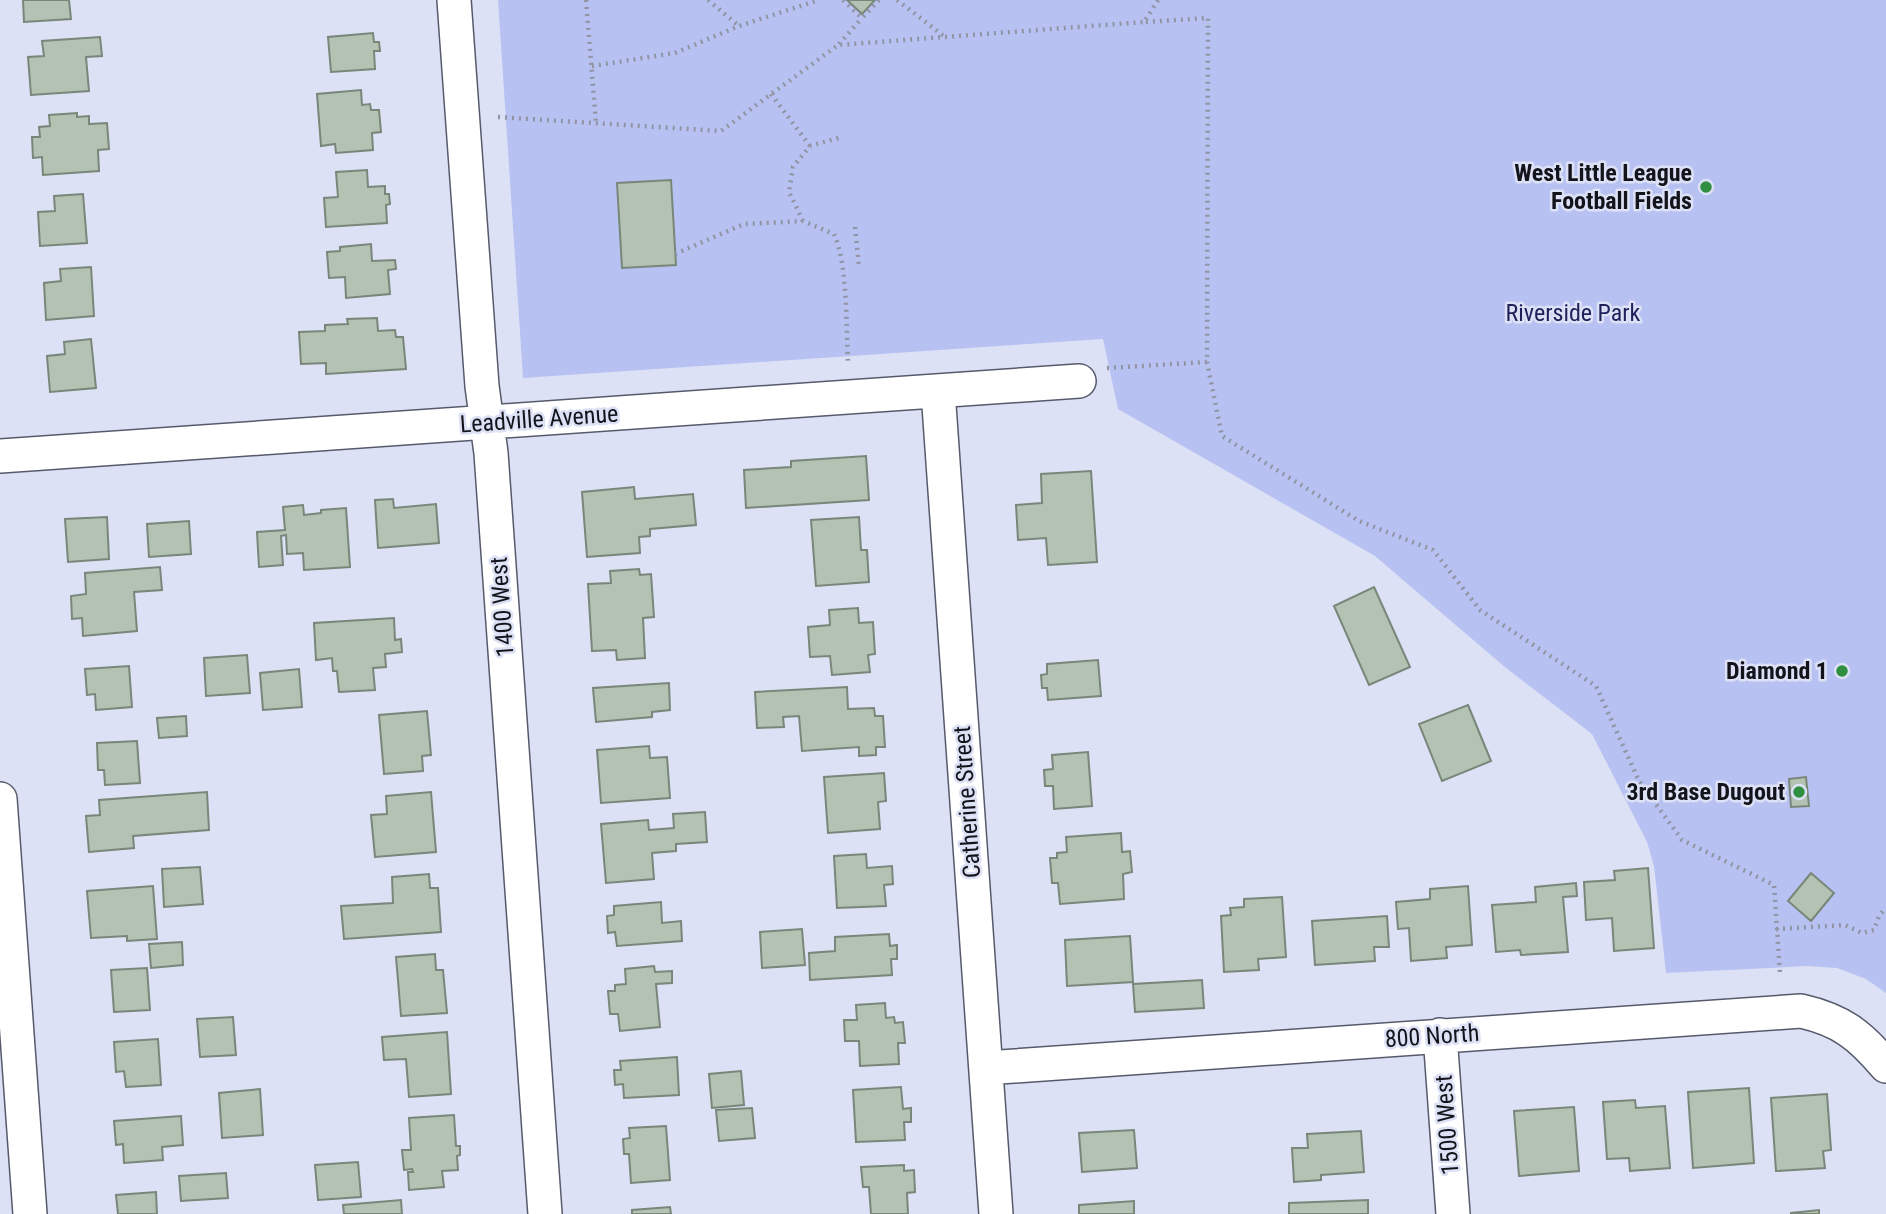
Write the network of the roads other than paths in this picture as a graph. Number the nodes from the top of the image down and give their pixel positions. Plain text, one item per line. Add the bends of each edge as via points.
1 (454, 0) edge
2 (1091, 375) road end
3 (938, 391) junction
4 (488, 422) junction
5 (0, 456) edge
6 (0, 799) edge
7 (1440, 1035) junction
8 (1877, 1056) edge
9 (986, 1068) junction
10 (30, 1214) edge
11 (545, 1214) edge
12 (996, 1214) edge
13 (1453, 1214) edge

1 - 4 street, 1400 West
2 - 3 street, Leadville Avenue
3 - 4 street, Leadville Avenue
3 - 9 street, Catherine Street
4 - 5 street, Leadville Avenue
4 - 11 street, 1400 West
6 - 10 street
7 - 8 street, 800 North via 1801,1011 1854,1032
7 - 9 street, 800 North
7 - 13 street, 1500 West
9 - 12 street, Catherine Street

